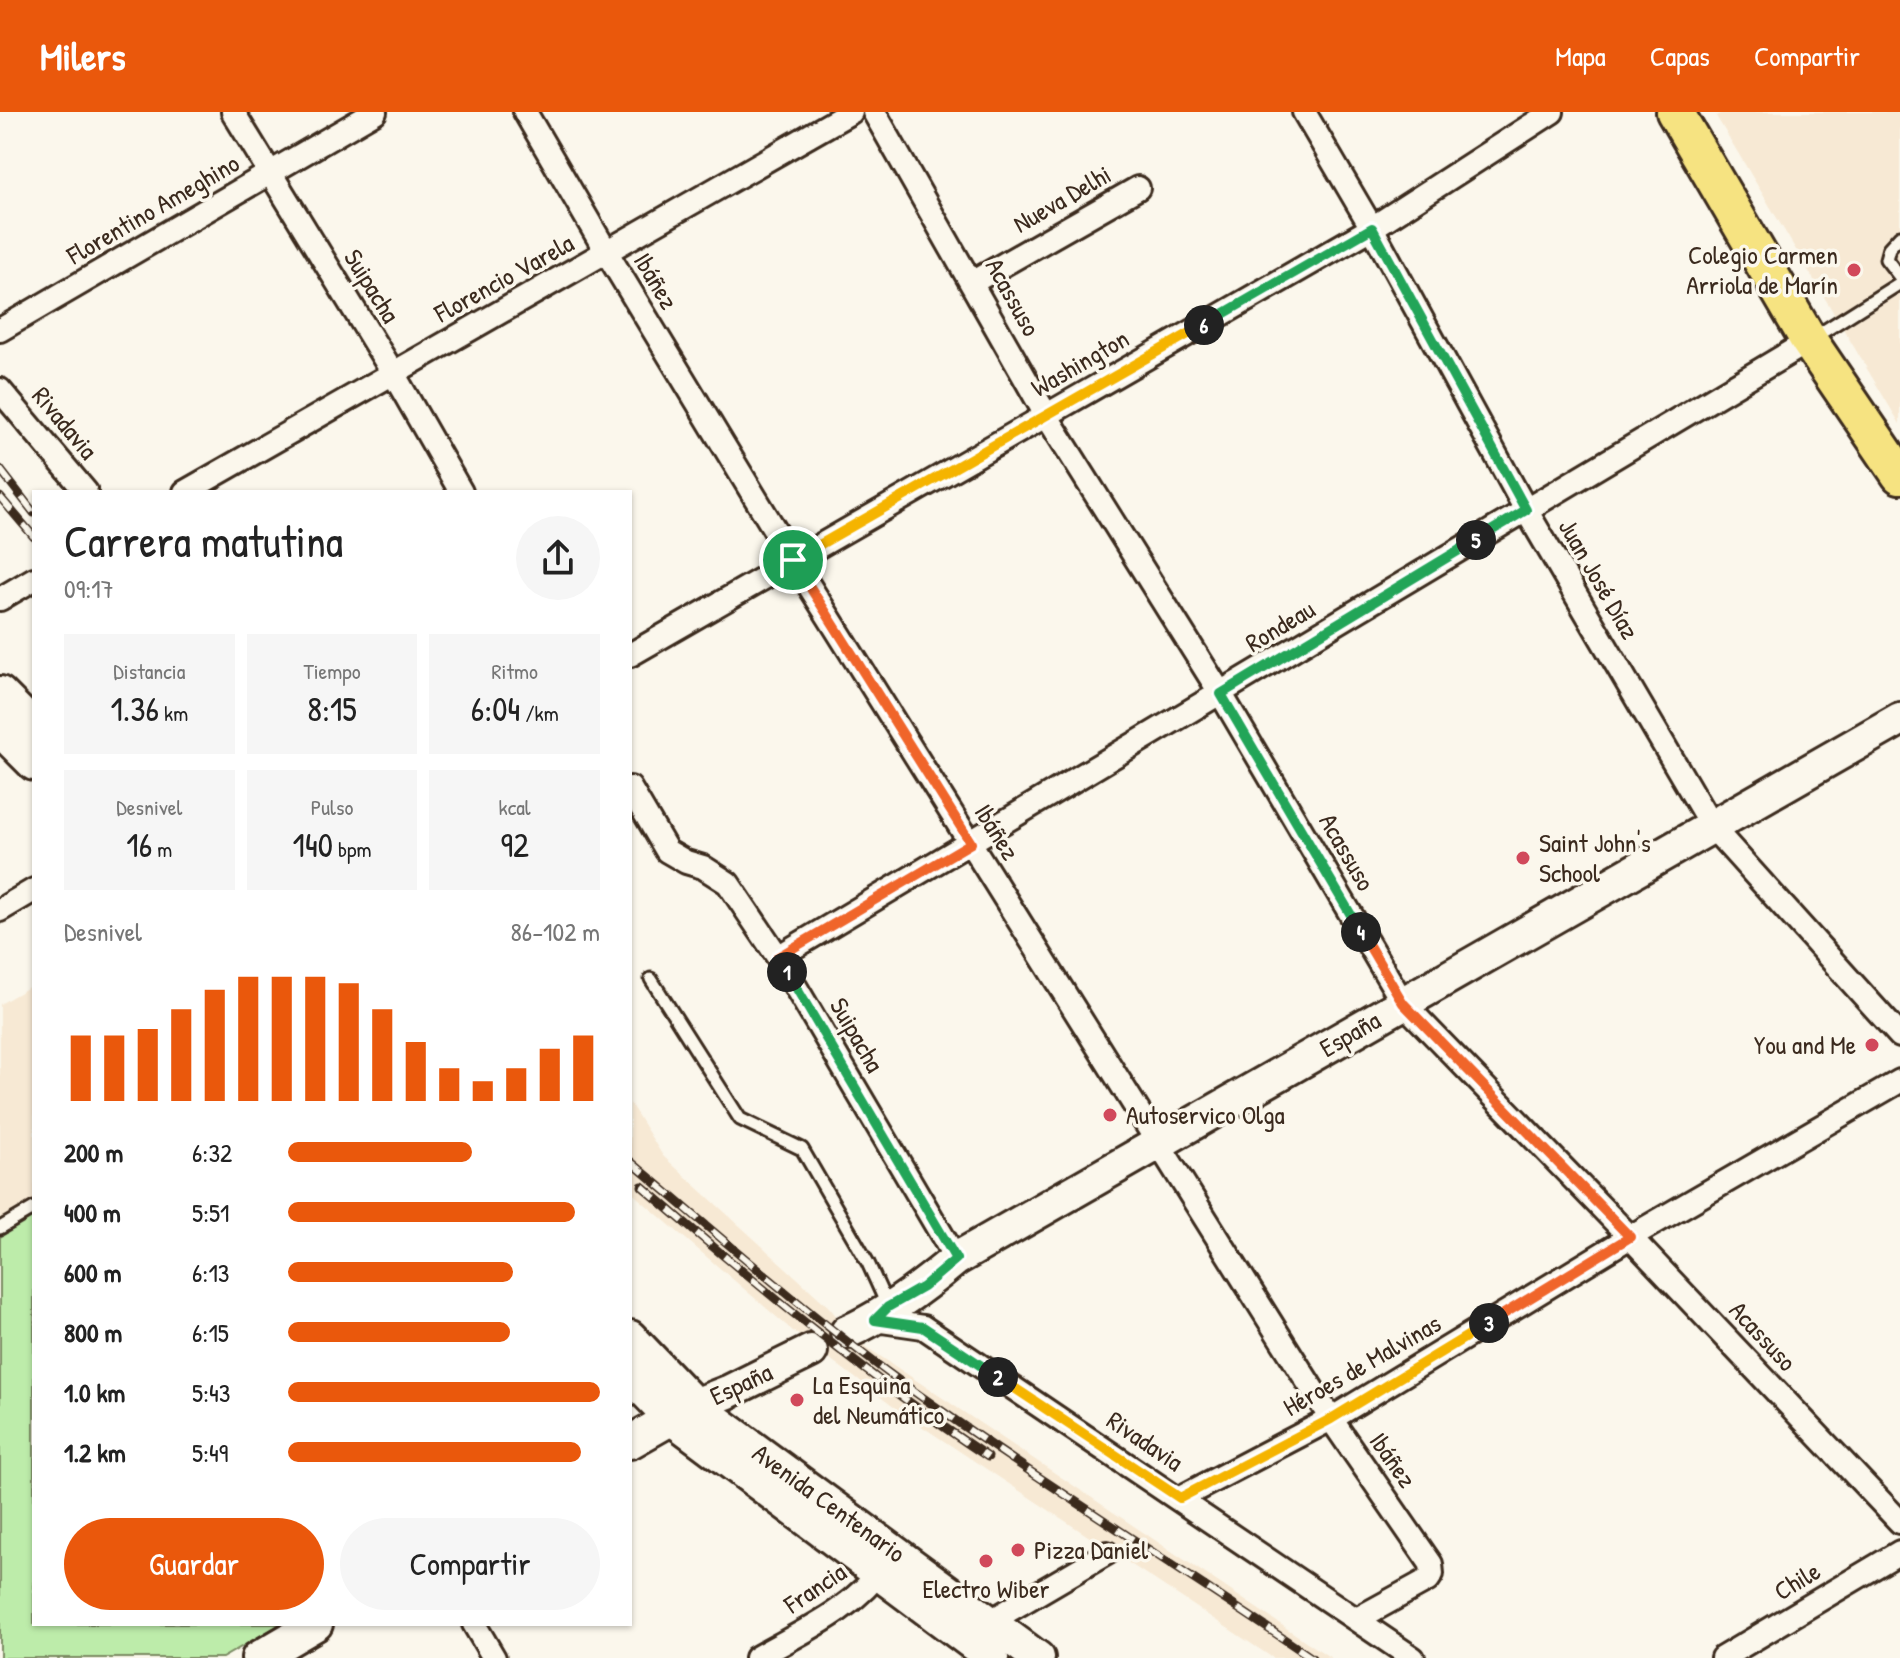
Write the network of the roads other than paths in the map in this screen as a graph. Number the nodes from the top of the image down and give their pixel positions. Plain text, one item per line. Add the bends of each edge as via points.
1 (233, 112) edge
2 (375, 112) edge
3 (525, 112) edge
4 (851, 112) edge
5 (874, 112) edge
6 (1304, 112) edge
7 (1552, 112) edge
8 (1675, 112) edge
9 (270, 173) junction
10 (1138, 188) dead end
11 (1372, 228) junction
12 (1900, 236) edge
13 (607, 253) junction
14 (1900, 280) edge
15 (973, 282) junction
16 (0, 330) edge
17 (1809, 341) junction
18 (393, 373) junction
19 (0, 390) edge
20 (1046, 415) junction
21 (1900, 475) edge
22 (84, 490) edge
23 (188, 490) edge
24 (460, 490) edge
25 (1526, 510) junction
26 (793, 560) junction
27 (32, 580) edge
28 (0, 599) edge
29 (632, 654) edge
30 (0, 693) edge
31 (1221, 694) junction
32 (1900, 719) edge
33 (32, 725) edge
34 (0, 730) edge
35 (32, 762) edge
36 (632, 791) edge
37 (1712, 827) junction
38 (971, 843) junction
39 (32, 891) edge
40 (0, 910) edge
41 (778, 957) junction
42 (651, 979) dead end
43 (1403, 1003) junction
44 (1900, 1036) edge
45 (1900, 1081) edge
46 (1159, 1144) junction
47 (32, 1209) edge
48 (0, 1228) edge
49 (1630, 1237) junction
50 (956, 1259) junction
51 (923, 1287) junction
52 (870, 1320) junction
53 (923, 1327) junction
54 (632, 1340) edge
55 (811, 1351) dead end
56 (632, 1377) edge
57 (683, 1411) junction
58 (1331, 1419) junction
59 (632, 1441) edge
60 (1180, 1498) junction
61 (1900, 1522) edge
62 (1900, 1552) edge
63 (1107, 1553) dead end
64 (886, 1563) junction
65 (1357, 1619) junction
66 (989, 1622) junction
67 (313, 1626) edge
68 (475, 1626) edge
69 (258, 1658) edge
70 (494, 1658) edge
71 (756, 1658) edge
72 (992, 1658) edge
73 (1038, 1658) edge
74 (1413, 1658) edge
75 (1722, 1658) edge

1 - 9 street, Suipacha
2 - 9 street, Florentino Ameghino
3 - 13 street, Ibáñez
4 - 13 street, Florencio Varela
5 - 15 street, Acassuso
6 - 11 street, Juan José Díaz
7 - 11 street, Washington
8 - 17 main road
9 - 16 street, Florentino Ameghino
9 - 18 street, Suipacha
10 - 15 street, Nueva Delhi
11 - 20 street, Washington
11 - 25 street, Juan José Díaz
12 - 14 lane via 1886,259
13 - 18 street, Florencio Varela
13 - 26 street, Ibáñez
14 - 17 lane
15 - 20 street, Acassuso
17 - 21 main road
17 - 25 street, Rondeau
18 - 23 street, Florencio Varela
18 - 24 street, Suipacha
19 - 22 street, Rivadavia
20 - 26 street, Washington
20 - 31 street, Acassuso
25 - 31 street, Rondeau
25 - 37 street, Juan José Díaz
26 - 29 street, Washington
26 - 38 street, Ibáñez
27 - 28 street
30 - 33 street
31 - 38 street, Rondeau
31 - 43 street, Acassuso
32 - 37 street, España
34 - 35 street
36 - 41 street, Suipacha via 667,851 728,883
37 - 43 street, España
37 - 44 street, Juan José Díaz
38 - 41 street, Rondeau
38 - 46 street, Ibáñez
39 - 40 street
41 - 50 street, Suipacha
42 - 52 lane via 740,1119 802,1149 868,1263
43 - 46 street, España
43 - 49 street, Acassuso
45 - 49 street, Héroes de Malvinas
46 - 50 street, España
46 - 58 street, Ibáñez
47 - 48 lane
49 - 58 street, Héroes de Malvinas
49 - 61 street, Acassuso
50 - 51 street, España
51 - 52 street, España
51 - 53 street via 917,1303
52 - 53 street, Rivadavia
53 - 60 street, Rivadavia
54 - 57 street, Avenida Centenario
55 - 57 street, España
56 - 57 street, Avenida Centenario
57 - 59 street, España
57 - 64 street, Avenida Centenario
58 - 60 street, Héroes de Malvinas
58 - 65 street, Ibáñez via 1431,1564 1428,1580
60 - 65 street, Rivadavia
62 - 75 street, Chile
63 - 66 street
64 - 66 street, Avenida Centenario
64 - 71 street, Francia via 847,1607
64 - 72 street, Avenida Centenario
65 - 74 street, Rivadavia
66 - 73 street, Avenida Centenario
67 - 69 street
68 - 70 street

